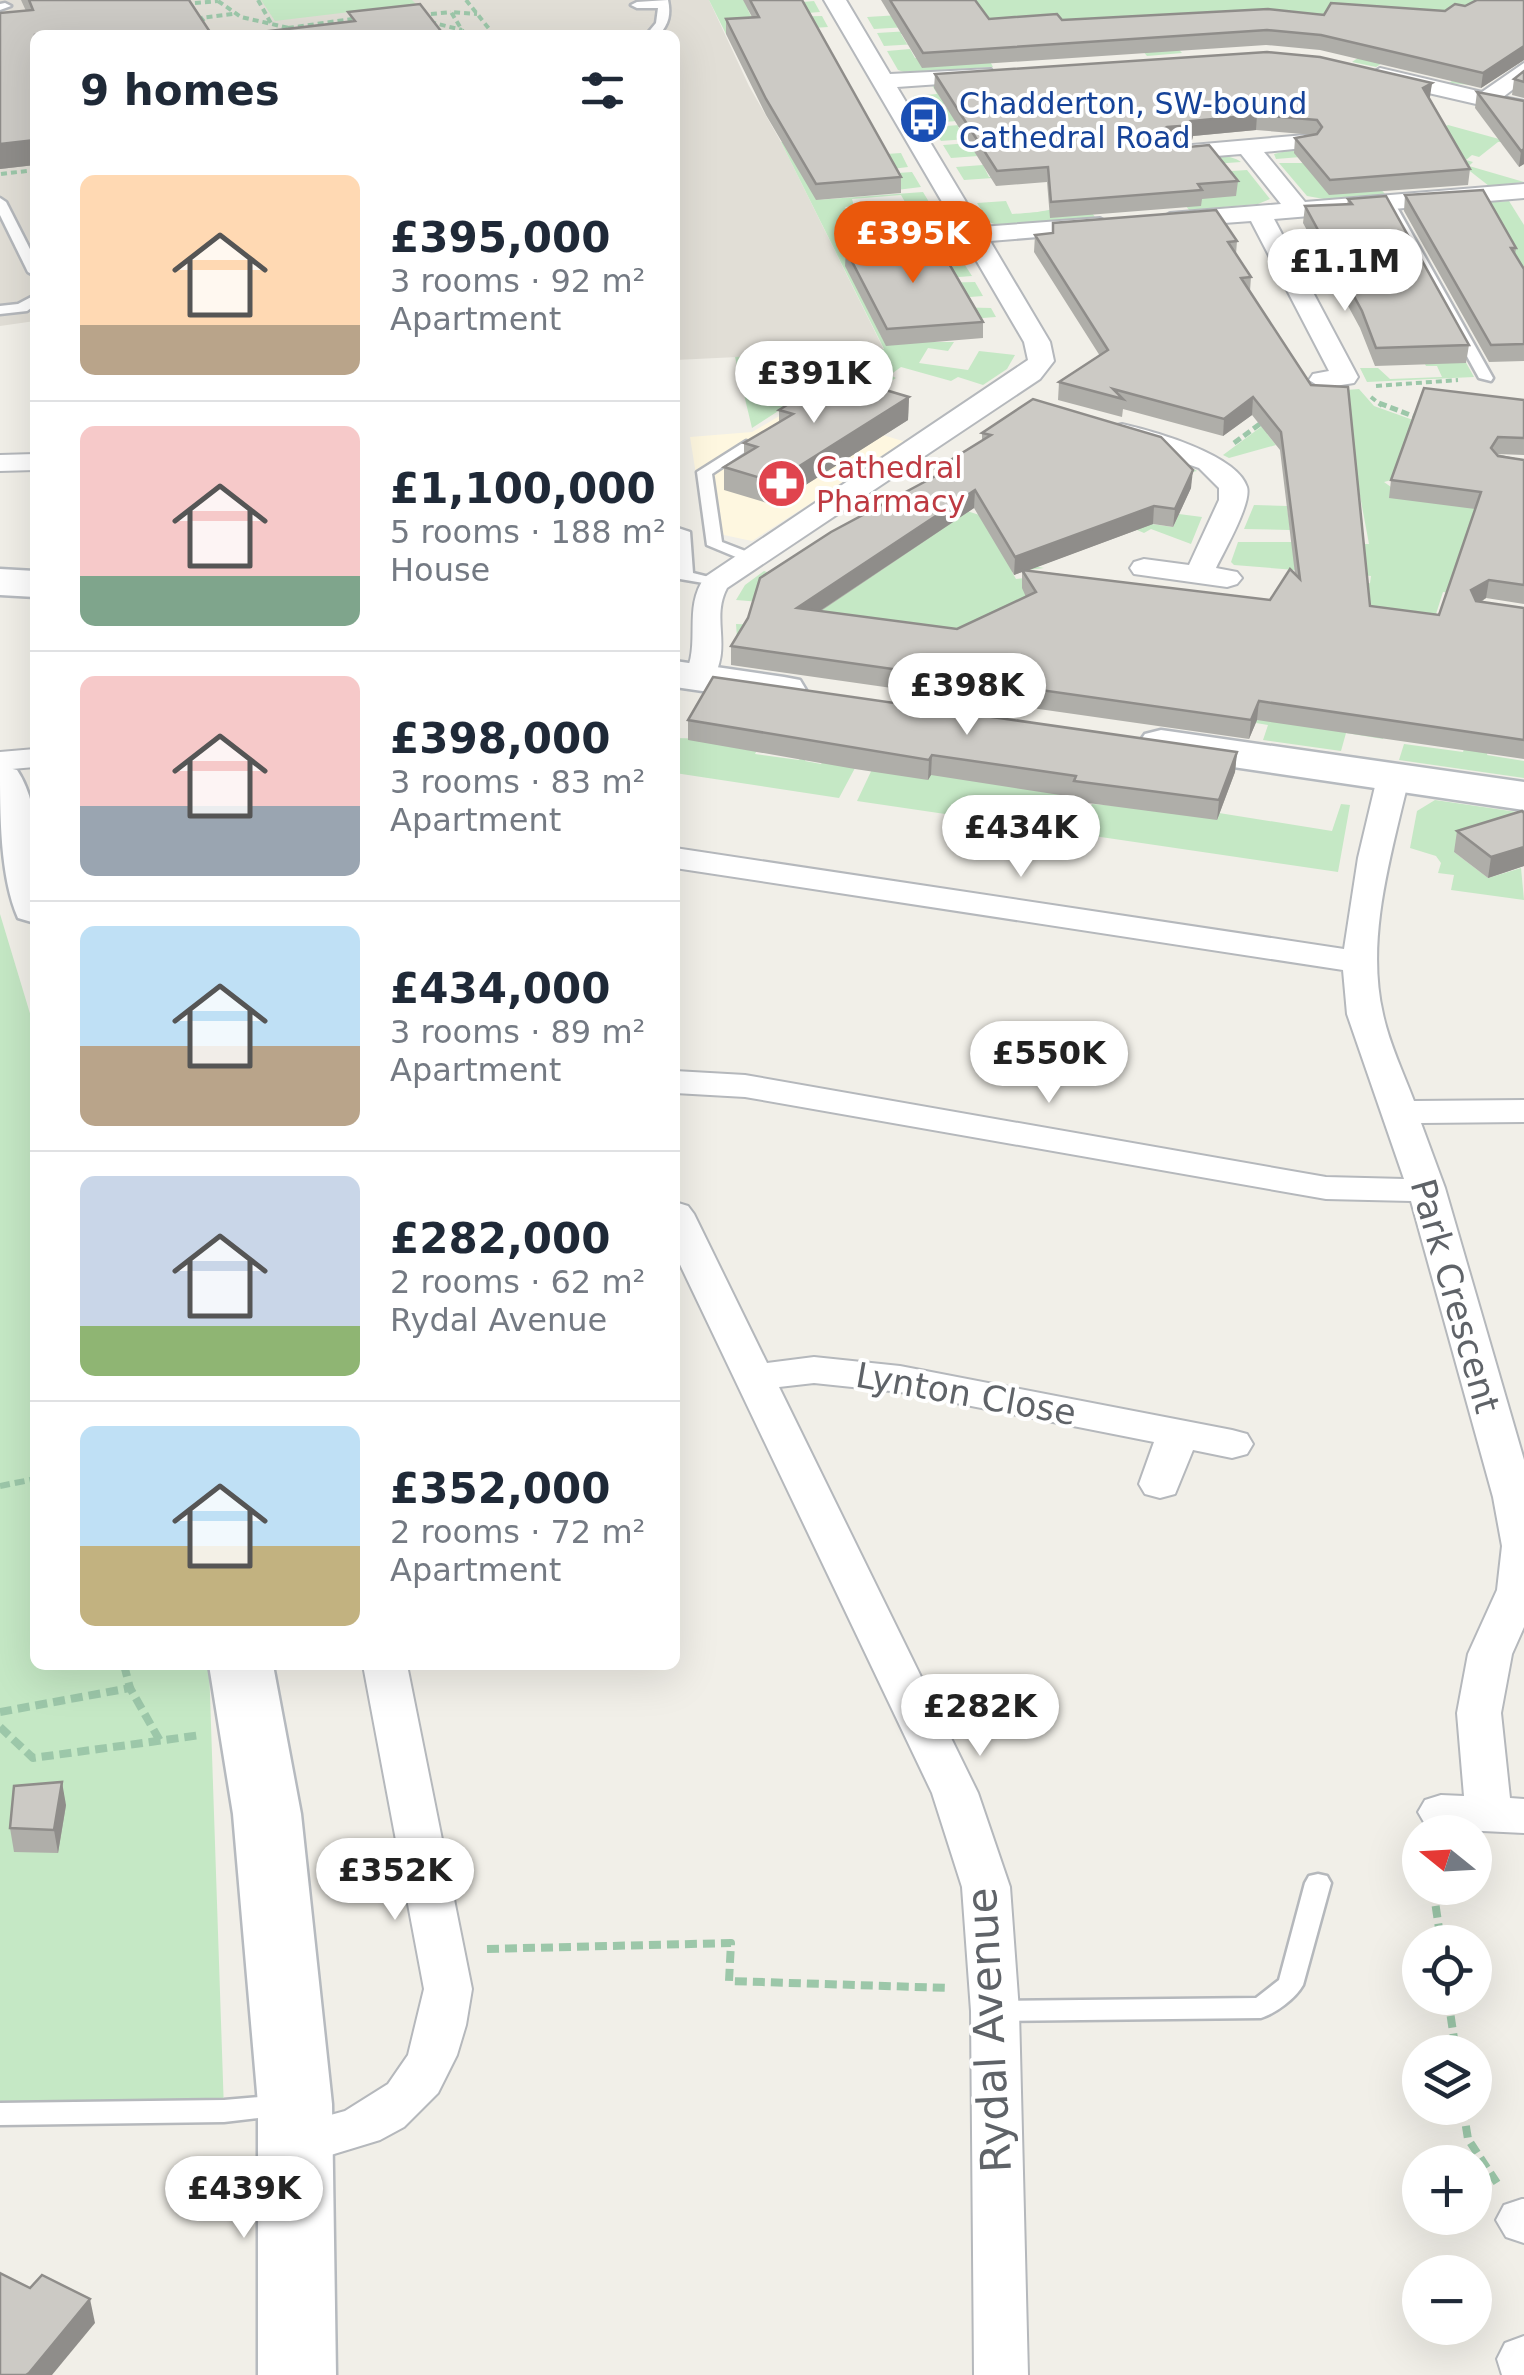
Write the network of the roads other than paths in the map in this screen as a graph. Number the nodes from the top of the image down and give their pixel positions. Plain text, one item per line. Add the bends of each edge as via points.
1 (834, 0) edge
2 (663, 2) edge
3 (637, 5) dead end
4 (657, 30) edge
5 (1360, 70) edge
6 (1524, 70) edge
7 (1006, 72) edge
8 (882, 81) junction
9 (1486, 99) junction
10 (1524, 108) edge
11 (1305, 142) edge
12 (1246, 147) junction
13 (1166, 152) edge
14 (1524, 190) edge
15 (0, 202) edge
16 (1388, 202) junction
17 (1298, 209) junction
18 (1259, 212) junction
19 (973, 235) junction
20 (30, 262) edge
21 (30, 302) edge
22 (0, 310) edge
23 (1486, 378) road end
24 (1322, 380) dead end
25 (997, 396) junction
26 (1034, 407) edge
27 (1095, 424) edge
28 (746, 445) edge
29 (30, 462) edge
30 (0, 464) edge
31 (680, 532) edge
32 (748, 557) junction
33 (1144, 568) dead end
34 (0, 582) edge
35 (715, 582) junction
36 (30, 584) edge
37 (687, 676) edge
38 (827, 696) edge
39 (1125, 739) edge
40 (30, 758) edge
41 (0, 761) edge
42 (1393, 778) junction
43 (0, 780) edge
44 (1524, 796) edge
45 (680, 859) edge
46 (30, 890) edge
47 (1360, 962) junction
48 (680, 1082) edge
49 (1524, 1111) edge
50 (1397, 1112) junction
51 (1426, 1188) junction
52 (680, 1224) edge
53 (754, 1377) junction
54 (1178, 1433) junction
55 (1232, 1444) dead end
56 (1160, 1484) dead end
57 (386, 1670) edge
58 (246, 1696) edge
59 (1441, 1812) dead end
60 (1507, 1815) edge
61 (1318, 1883) dead end
62 (994, 2000) junction
63 (0, 2114) edge
64 (296, 2124) junction
65 (297, 2375) edge
66 (1002, 2375) edge

1 - 8 street
2 - 3 lane
2 - 4 lane
5 - 9 street
6 - 9 street
7 - 8 street
8 - 19 street
9 - 10 street
11 - 12 street
12 - 13 street
12 - 17 street
14 - 16 street
15 - 20 lane
16 - 17 street
16 - 23 lane
17 - 18 street
18 - 19 street
18 - 24 street via 1346,377
19 - 25 street via 1042,352 1038,367
21 - 22 lane
25 - 26 street
25 - 32 street
27 - 33 street via 1209,462 1233,486 1213,576
28 - 32 lane via 704,472 716,544
29 - 30 street
31 - 35 lane via 685,576
32 - 35 street
34 - 36 main road
35 - 37 street via 705,604 711,655
37 - 38 main road
39 - 42 main road
40 - 41 street
42 - 44 main road
42 - 47 street, Park Crescent
43 - 46 main road
45 - 47 street
47 - 50 street, Park Crescent via 1365,1014
48 - 51 street via 745,1086 1326,1188
49 - 50 street
50 - 51 street, Park Crescent
51 - 60 street, Park Crescent via 1523,1546 1519,1590 1490,1654 1478,1714
52 - 53 street, Rydal Avenue
53 - 54 street, Lynton Close via 852,1372
53 - 62 street, Rydal Avenue via 955,1793 986,1887
54 - 55 street, Lynton Close
54 - 56 street
57 - 64 street via 448,1990 442,2032 422,2081 394,2110 353,2132
58 - 64 main road via 267,1814
59 - 60 street, Park Crescent
61 - 62 lane via 1290,1986 1262,2008
62 - 66 street, Rydal Avenue
63 - 64 lane via 224,2111
64 - 65 main road

